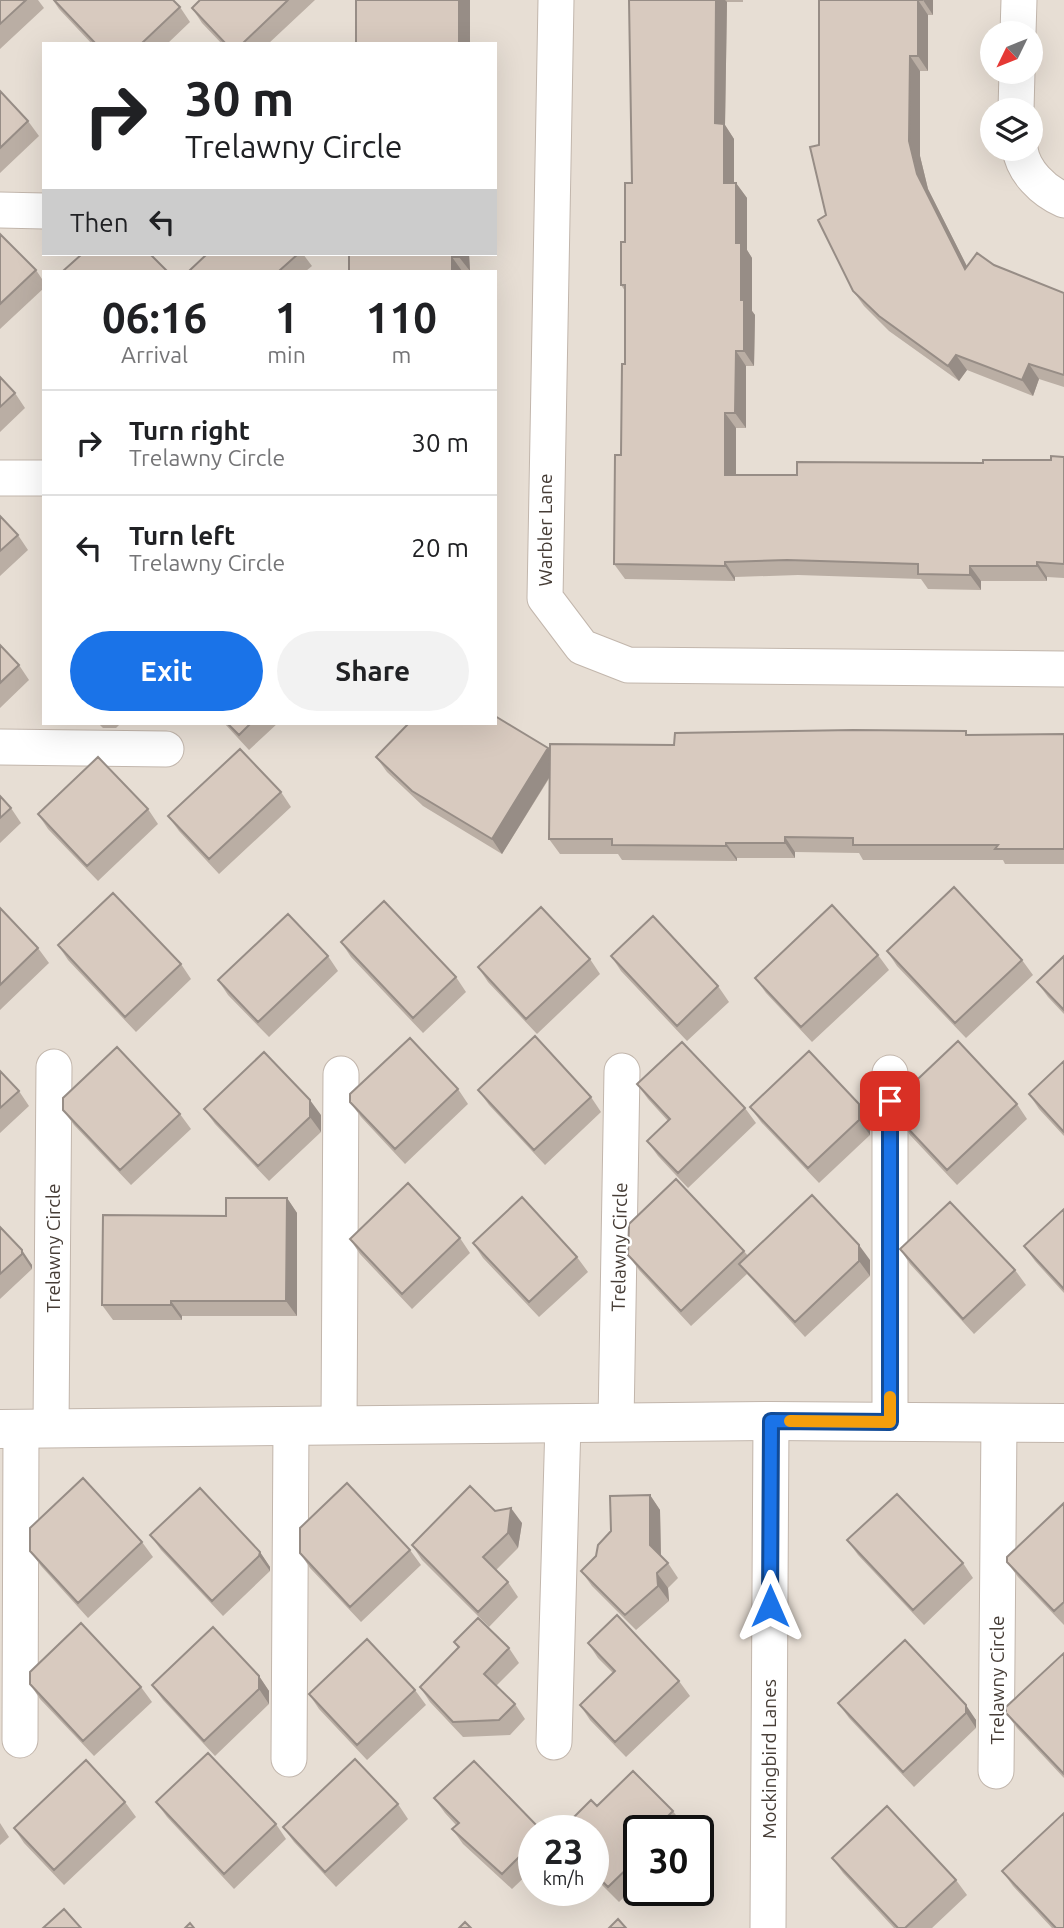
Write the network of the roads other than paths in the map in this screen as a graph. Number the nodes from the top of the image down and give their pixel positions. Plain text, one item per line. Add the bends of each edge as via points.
1 (556, 0) edge
2 (1019, 0) edge
3 (1018, 21) edge
4 (1023, 161) edge
5 (1064, 200) edge
6 (0, 210) edge
7 (42, 211) edge
8 (0, 478) edge
9 (42, 478) edge
10 (1064, 669) edge
11 (0, 747) edge
12 (166, 749) dead end
13 (54, 1067) dead end
14 (622, 1072) dead end
15 (890, 1073) dead end
16 (341, 1074) dead end
17 (771, 1421) junction
18 (890, 1422) junction
19 (999, 1422) junction
20 (563, 1423) junction
21 (617, 1423) junction
22 (1064, 1423) edge
23 (292, 1426) junction
24 (339, 1426) junction
25 (24, 1429) edge
26 (20, 1741) dead end
27 (554, 1742) dead end
28 (289, 1759) dead end
29 (996, 1771) dead end
30 (768, 1928) edge

1 - 10 street, Warbler Lane via 545,598 582,647 628,665
2 - 3 street
4 - 5 street via 1037,183
6 - 7 street
8 - 9 street
11 - 12 street
13 - 25 street, Trelawny Circle
14 - 21 street, Trelawny Circle
15 - 18 street
16 - 24 street
17 - 18 street
17 - 21 street
17 - 30 street, Mockingbird Lanes
18 - 19 street
19 - 22 street
19 - 29 street, Trelawny Circle
20 - 21 street
20 - 24 street
20 - 27 street
23 - 24 street
23 - 25 street
23 - 28 street
25 - 26 street, Trelawny Circle

